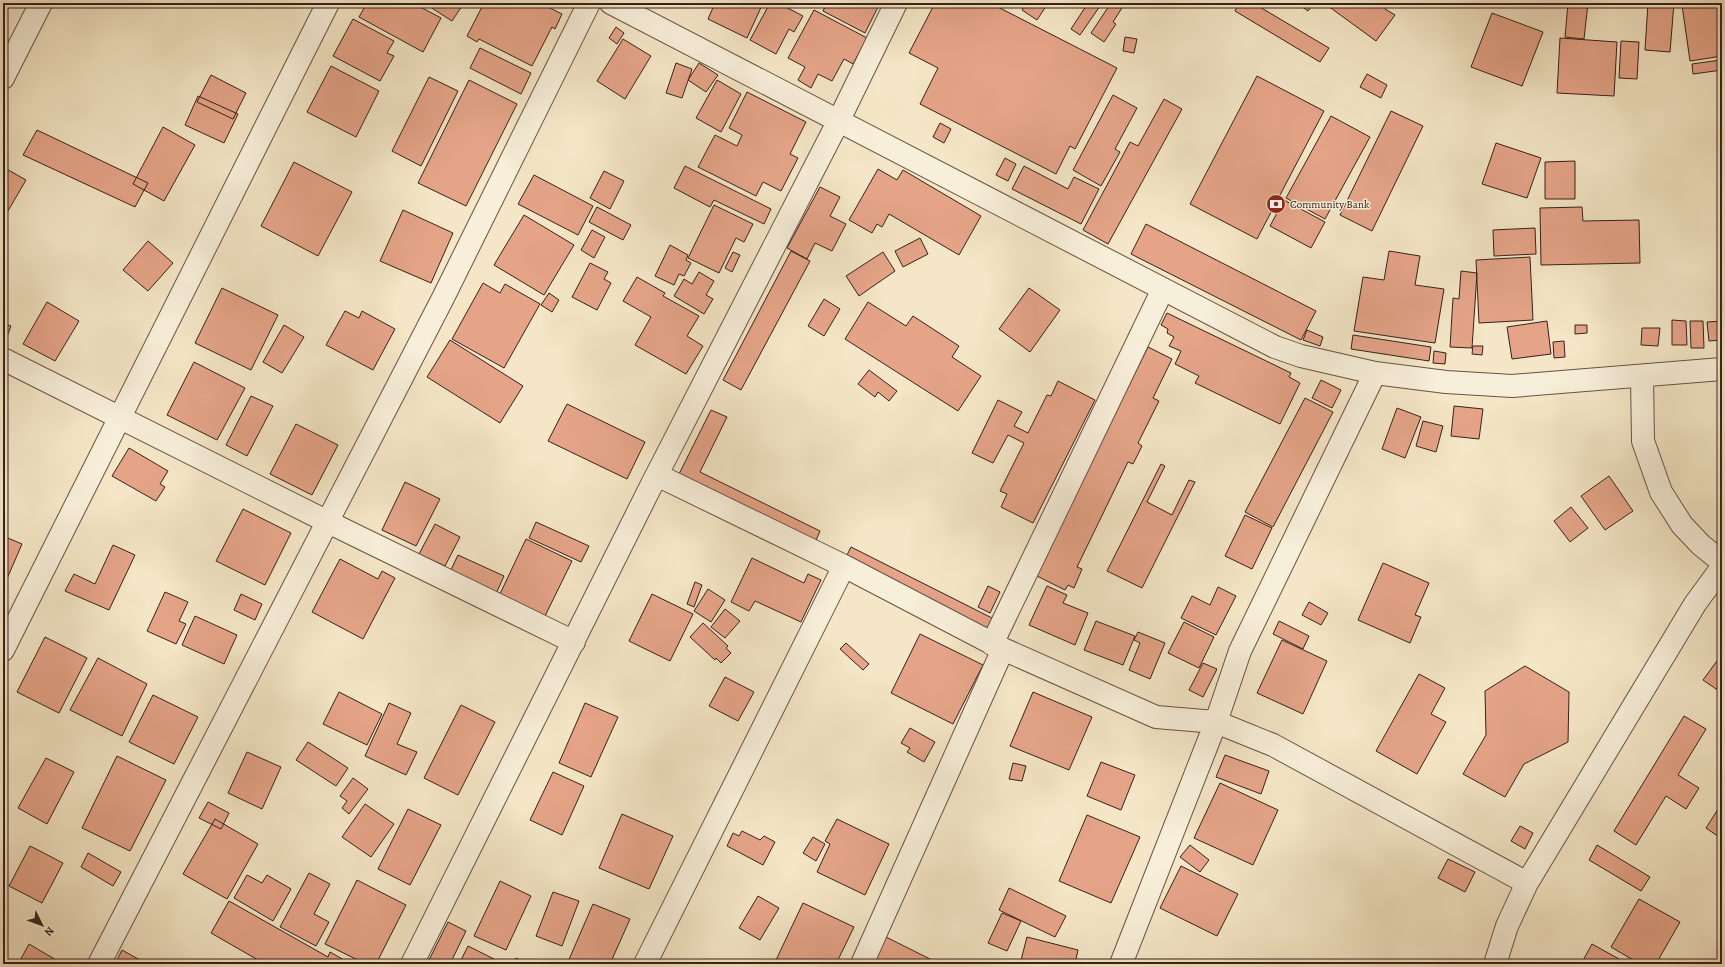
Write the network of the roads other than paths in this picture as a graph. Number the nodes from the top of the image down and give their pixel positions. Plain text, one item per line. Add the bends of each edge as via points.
1 (41, 3) edge
2 (328, 3) edge
3 (589, 3) edge
4 (610, 3) edge
5 (896, 3) edge
6 (3, 78) edge
7 (838, 122) junction
8 (1163, 289) junction
9 (3, 359) edge
10 (1722, 369) edge
11 (1375, 373) junction
12 (1642, 376) junction
13 (121, 418) junction
14 (657, 475) junction
15 (328, 522) junction
16 (1722, 562) edge
17 (844, 566) junction
18 (1722, 567) edge
19 (574, 642) junction
20 (998, 646) junction
21 (3, 650) edge
22 (1216, 722) junction
23 (1527, 883) junction
24 (99, 964) edge
25 (412, 964) edge
26 (645, 964) edge
27 (862, 964) edge
28 (1121, 964) edge
29 (1494, 964) edge

1 - 6 street
2 - 13 street
3 - 15 street via 443,298
4 - 7 street
5 - 7 street
7 - 8 street
7 - 14 street
8 - 11 street via 1275,347
8 - 20 street
9 - 13 street
10 - 12 street
11 - 12 street via 1446,382 1512,386
11 - 22 street via 1240,651
12 - 16 street via 1643,441 1661,492 1682,525
13 - 15 street
13 - 21 street
14 - 17 street
14 - 19 street
15 - 19 street
15 - 24 street
17 - 20 street
17 - 26 street
18 - 23 street via 1695,604
19 - 25 street
20 - 22 street via 1156,717
20 - 27 street
22 - 23 street via 1273,746
22 - 28 street
23 - 29 street via 1507,926

